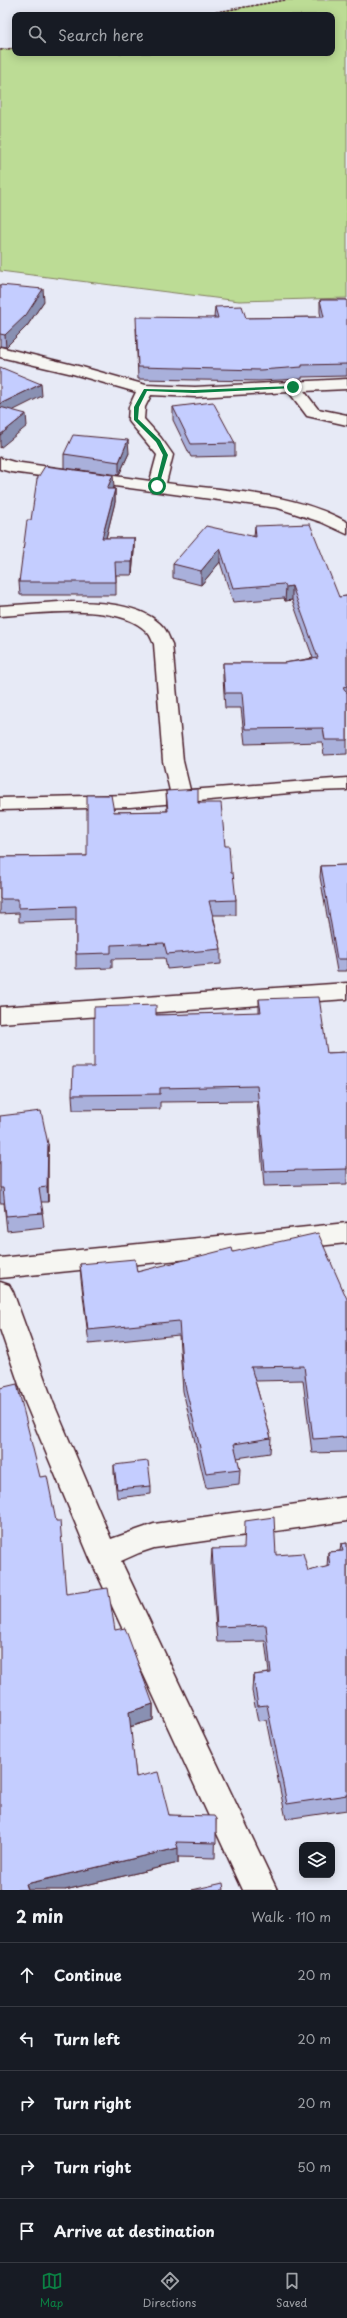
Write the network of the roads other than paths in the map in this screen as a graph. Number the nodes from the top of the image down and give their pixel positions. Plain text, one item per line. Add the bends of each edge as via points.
1 (0, 352) edge
2 (347, 384) edge
3 (293, 387) junction
4 (145, 390) junction
5 (347, 420) edge
6 (0, 463) edge
7 (157, 486) junction
8 (347, 529) edge
9 (0, 611) edge
10 (347, 784) edge
11 (181, 795) junction
12 (0, 804) edge
13 (347, 991) edge
14 (0, 1015) edge
15 (347, 1234) edge
16 (0, 1268) edge
17 (0, 1292) edge
18 (347, 1509) edge
19 (104, 1556) junction
20 (261, 1890) edge

1 - 4 street via 77,370
2 - 3 street
3 - 4 street via 194,392
3 - 5 street via 313,412
4 - 7 street via 137,407 136,420 158,441 165,455
6 - 7 street via 11,467
7 - 8 street via 280,503 328,518
9 - 11 street via 87,608 119,610 137,617 155,630 162,644 172,761
10 - 11 street
11 - 12 street via 130,801
13 - 14 street
15 - 16 street
17 - 19 street via 39,1402
18 - 19 street via 154,1536 132,1542
19 - 20 street

